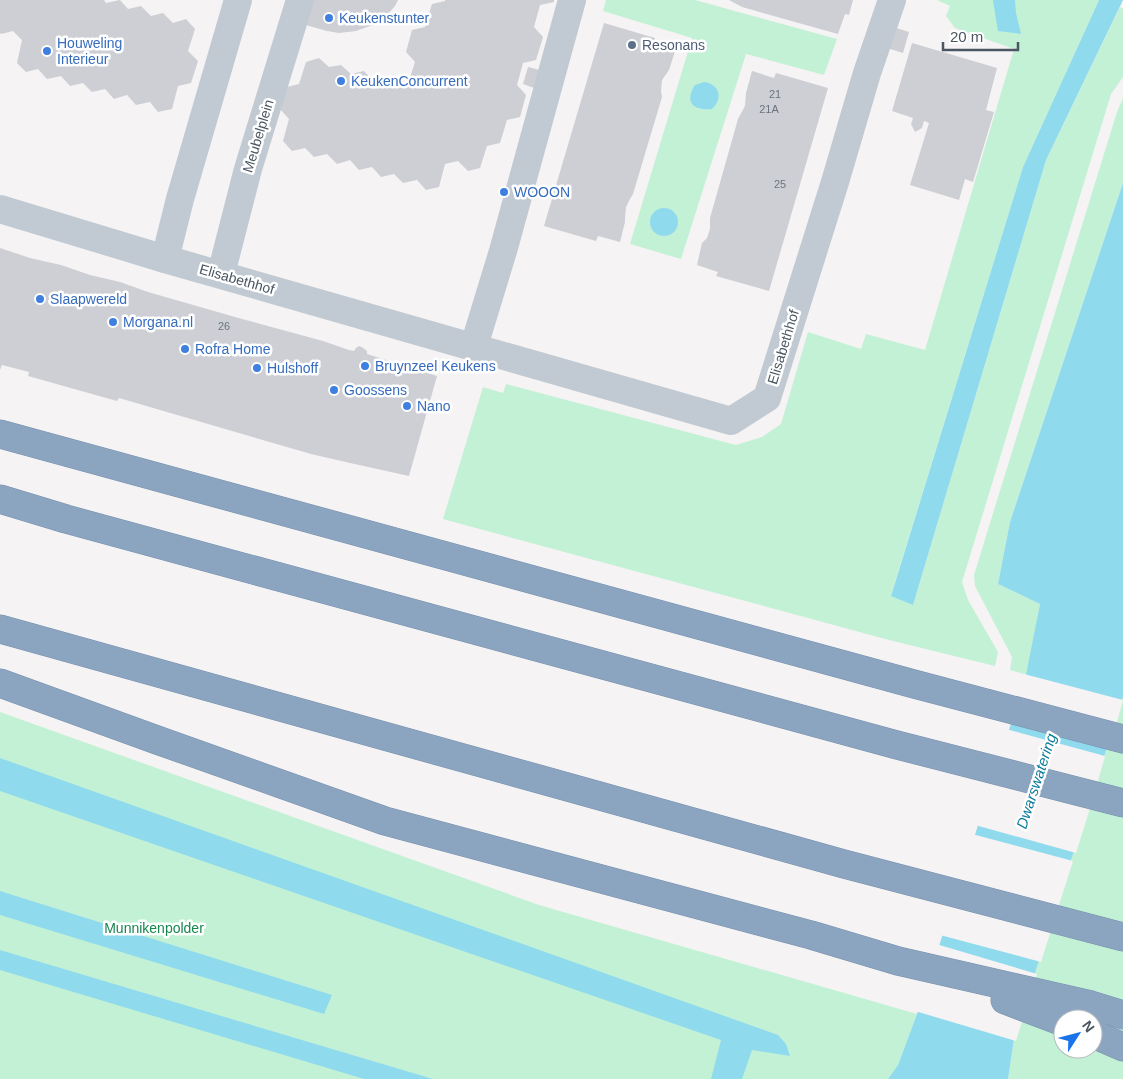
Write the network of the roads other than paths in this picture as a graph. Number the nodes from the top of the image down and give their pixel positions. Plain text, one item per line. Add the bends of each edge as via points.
1 (238, 0) edge
2 (300, 0) edge
3 (572, 0) edge
4 (892, 0) edge
5 (0, 209) edge
6 (165, 259) junction
7 (221, 274) junction
8 (474, 346) junction
9 (0, 434) edge
10 (0, 499) edge
11 (0, 629) edge
12 (0, 683) edge
13 (1123, 739) edge
14 (1123, 803) edge
15 (1119, 936) edge
16 (898, 961) junction
17 (1123, 1015) edge
18 (1053, 1018) edge
19 (1103, 1038) edge
20 (1123, 1047) edge

1 - 6 street
2 - 7 street, Meubelplein via 248,169
3 - 8 street
4 - 8 street, Elisabethhof via 767,398 730,421
5 - 6 street, Elisabethhof
6 - 7 street, Elisabethhof
7 - 8 street, Elisabethhof
9 - 13 highway
10 - 14 highway via 897,745
11 - 15 highway via 844,864
12 - 16 highway via 385,821
16 - 17 highway
16 - 18 highway
19 - 20 highway

